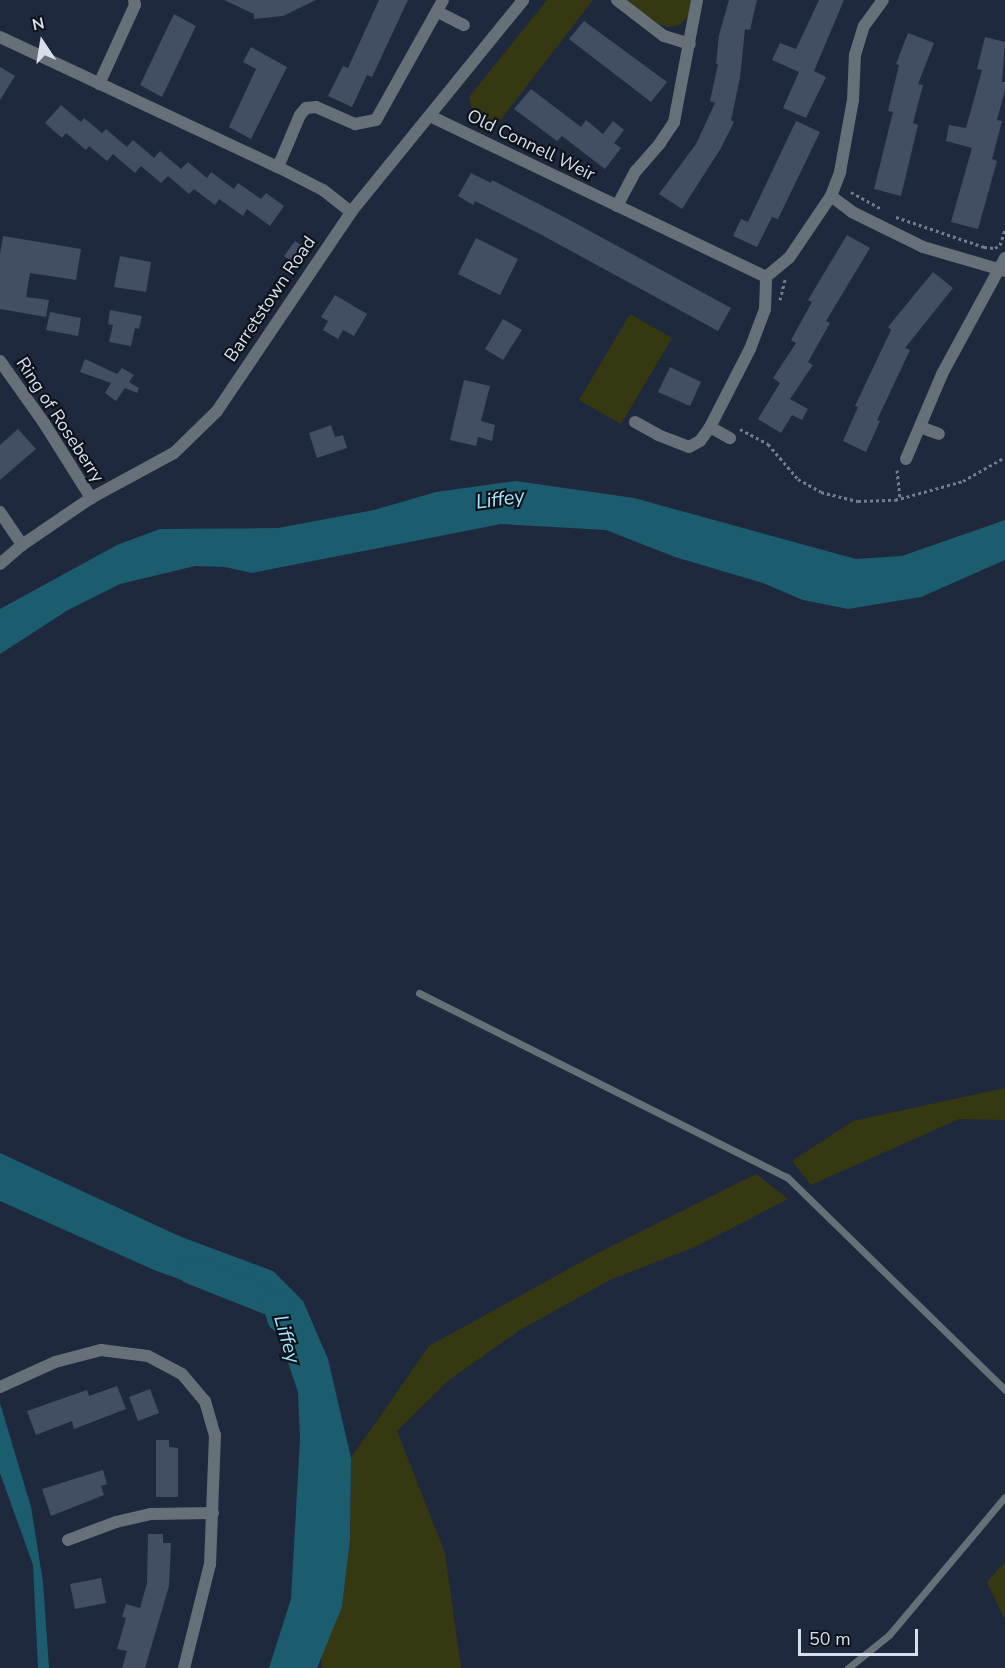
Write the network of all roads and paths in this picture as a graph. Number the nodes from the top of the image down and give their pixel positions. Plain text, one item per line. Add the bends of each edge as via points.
1 (134, 0) edge
2 (443, 0) edge
3 (523, 0) edge
4 (618, 0) edge
5 (697, 0) edge
6 (883, 0) edge
7 (438, 12) junction
8 (464, 25) dead end
9 (0, 37) edge
10 (690, 44) junction
11 (99, 84) junction
12 (430, 116) junction
13 (278, 167) junction
14 (848, 188) dead end
15 (831, 196) junction
16 (616, 206) junction
17 (351, 212) junction
18 (1005, 230) edge
19 (1004, 266) edge
20 (792, 271) dead end
21 (766, 277) junction
22 (778, 309) dead end
23 (0, 361) edge
24 (634, 422) dead end
25 (710, 427) junction
26 (920, 428) junction
27 (939, 434) dead end
28 (730, 438) joint
29 (1005, 457) edge
30 (906, 459) dead end
31 (91, 498) junction
32 (0, 512) edge
33 (22, 545) junction
34 (0, 564) edge
35 (420, 993) dead end
36 (0, 1387) edge
37 (1005, 1390) edge
38 (1005, 1497) edge
39 (213, 1513) junction
40 (68, 1540) dead end
41 (184, 1668) edge
42 (848, 1668) edge

1 - 11 street
2 - 7 street
3 - 12 street, Barretstown Road
4 - 10 street via 664,36
5 - 10 street
6 - 15 street via 864,26 855,55 853,100 840,172
7 - 8 street
7 - 13 street via 376,120 355,124 316,107 306,108
9 - 11 street
10 - 16 street via 674,122 636,171
11 - 13 street
12 - 16 street, Old Connell Weir
12 - 17 street, Barretstown Road
13 - 17 street via 323,190
14 - 18 path via 889,214 984,247 995,248 1000,244
15 - 19 street via 852,212 923,247
15 - 21 street via 789,258
16 - 21 street, Old Connell Weir
17 - 31 street, Barretstown Road via 218,411 174,453
19 - 26 street via 942,374
20 - 22 path via 785,280
21 - 25 street via 765,309 750,349
23 - 31 street, Ring of Roseberry
24 - 25 street via 689,447 700,441
25 - 28 street
26 - 27 street
26 - 30 street
28 - 29 path via 737,427 768,444 798,479 821,492 858,501 895,500 963,481
31 - 33 street, Barretstown Road
32 - 33 street
33 - 34 street, Barretstown Road
35 - 37 lane via 787,1177
36 - 39 street via 55,1362 101,1350 148,1356 182,1374 205,1401 214,1435
38 - 42 lane via 888,1635
39 - 40 street via 151,1514
39 - 41 street via 210,1564

